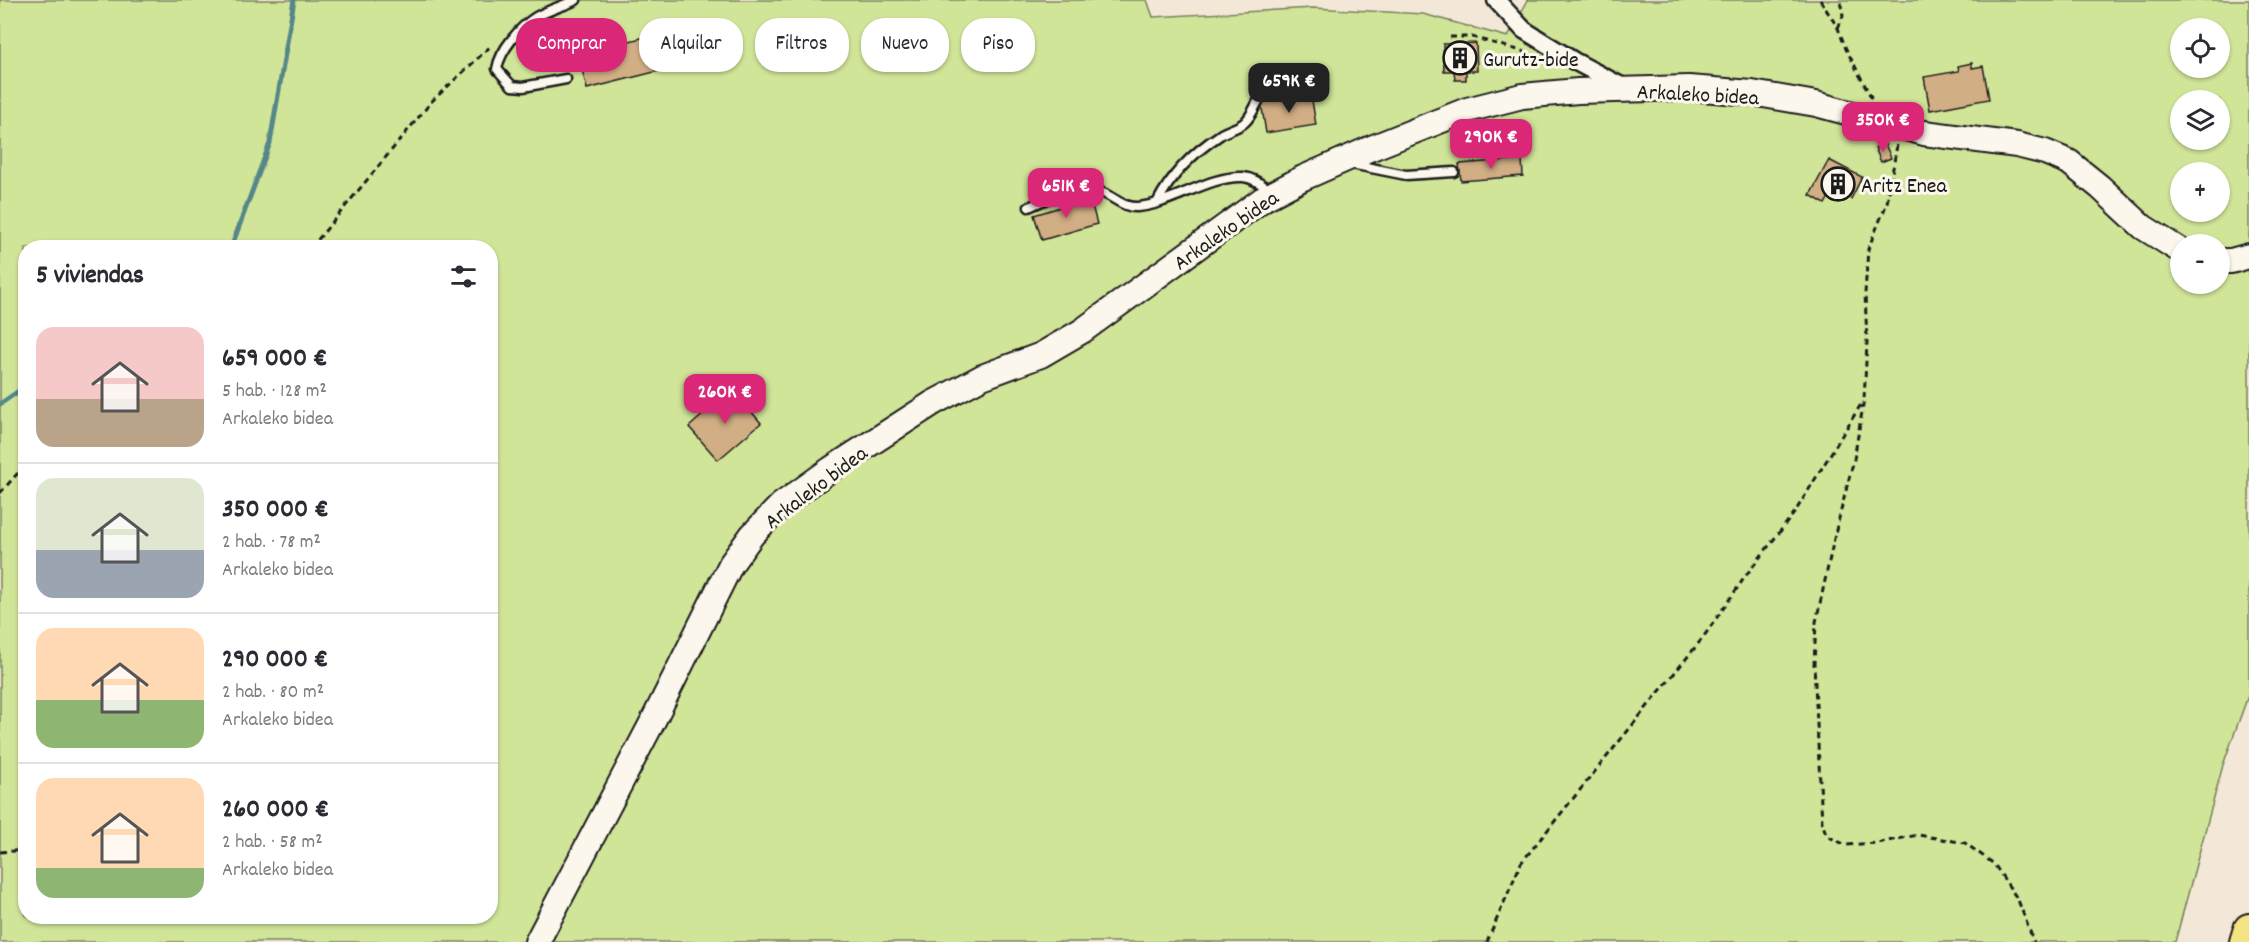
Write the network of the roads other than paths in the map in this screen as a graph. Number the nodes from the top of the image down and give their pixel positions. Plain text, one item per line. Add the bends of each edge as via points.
1 (576, 0) edge
2 (1496, 0) edge
3 (566, 79) dead end
4 (1314, 84) dead end
5 (1628, 89) junction
6 (1341, 161) junction
7 (1454, 171) dead end
8 (1274, 193) junction
9 (1157, 203) junction
10 (1029, 207) dead end
11 (2170, 244) edge
12 (2249, 256) edge
13 (2230, 261) edge
14 (2249, 928) edge
15 (537, 942) edge
16 (2245, 942) edge

1 - 3 lane via 536,18 512,40 499,57 496,69 512,86
2 - 5 street via 1524,30
4 - 9 lane via 1292,81 1274,85 1258,98 1244,123 1207,143 1186,162
5 - 6 street, Arkaleko bidea via 1522,96 1467,110
5 - 11 street, Arkaleko bidea via 1752,93 1816,104 1924,133 2045,152 2069,162 2143,227
6 - 7 lane via 1406,175
6 - 8 street, Arkaleko bidea
8 - 9 lane via 1257,181 1242,177
8 - 15 street, Arkaleko bidea via 1082,331 1041,355 982,377 933,403 831,469 781,506 752,535 731,564
9 - 10 lane via 1134,208 1102,192 1083,189 1055,194
12 - 13 street
14 - 16 highway

